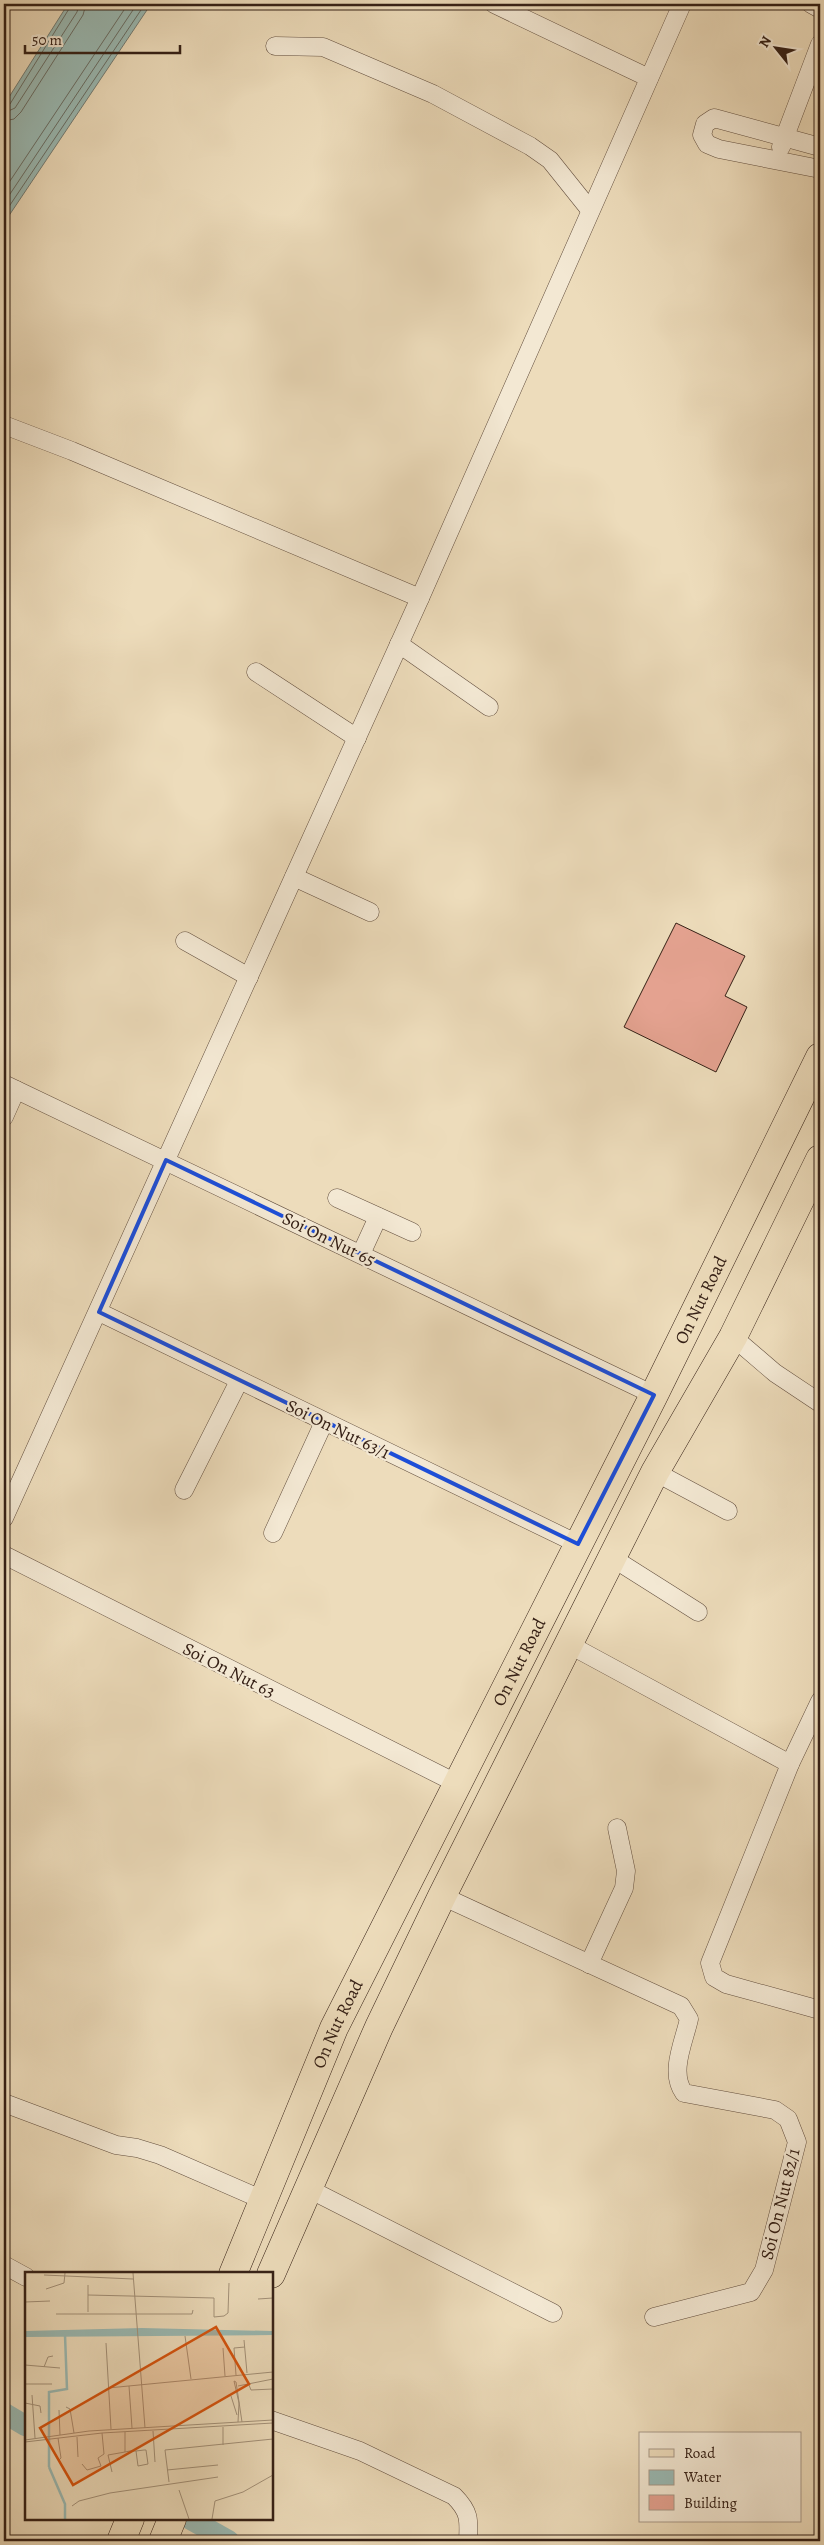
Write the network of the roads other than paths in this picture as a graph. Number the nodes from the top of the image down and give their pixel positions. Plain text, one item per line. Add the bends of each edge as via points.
1 (494, 4) edge
2 (682, 4) edge
3 (811, 4) edge
4 (820, 9) edge
5 (820, 44) edge
6 (275, 46) dead end
7 (649, 78) junction
8 (785, 136) junction
9 (820, 145) edge
10 (777, 160) junction
11 (816, 168) edge
12 (590, 210) junction
13 (4, 425) edge
14 (420, 598) junction
15 (400, 644) junction
16 (256, 672) dead end
17 (489, 707) dead end
18 (357, 738) junction
19 (294, 877) junction
20 (370, 912) dead end
21 (185, 941) dead end
22 (249, 977) junction
23 (820, 1057) edge
24 (10, 1087) edge
25 (4, 1117) edge
26 (820, 1159) edge
27 (166, 1160) junction
28 (337, 1198) dead end
29 (378, 1217) junction
30 (412, 1232) dead end
31 (361, 1254) junction
32 (99, 1312) junction
33 (733, 1336) junction
34 (239, 1381) junction
35 (654, 1394) junction
36 (820, 1403) edge
37 (689, 1412) junction
38 (324, 1422) junction
39 (655, 1472) junction
40 (184, 1490) dead end
41 (728, 1511) dead end
42 (4, 1518) edge
43 (274, 1533) dead end
44 (578, 1544) junction
45 (4, 1555) edge
46 (612, 1557) junction
47 (698, 1612) dead end
48 (568, 1644) junction
49 (820, 1701) edge
50 (790, 1764) junction
51 (456, 1784) junction
52 (617, 1828) dead end
53 (442, 1896) junction
54 (589, 1964) junction
55 (820, 2010) edge
56 (4, 2102) edge
57 (308, 2188) junction
58 (263, 2200) junction
59 (4, 2265) edge
60 (234, 2272) edge
61 (272, 2272) edge
62 (25, 2276) edge
63 (554, 2312) dead end
64 (654, 2317) dead end
65 (272, 2420) edge
66 (130, 2520) edge
67 (172, 2520) edge
68 (120, 2541) edge
69 (163, 2541) edge
70 (468, 2541) edge

1 - 7 street
2 - 7 street
3 - 4 street
5 - 8 street
6 - 12 street via 322,47 433,94 550,160
7 - 12 street
8 - 9 street
8 - 10 street
8 - 10 street via 714,118 705,124 702,135 707,144
9 - 11 street
10 - 11 street
12 - 14 street
13 - 14 street
14 - 15 street
15 - 17 street
15 - 18 street
16 - 18 street
18 - 19 street
19 - 20 street
19 - 22 street
21 - 22 street
22 - 27 street
23 - 35 main road, On Nut Road
24 - 25 street
24 - 27 street, Soi On Nut 65
26 - 33 main road, On Nut Road
27 - 31 street, Soi On Nut 65
27 - 32 street
28 - 29 street
29 - 30 street
29 - 31 street
31 - 35 street, Soi On Nut 65
32 - 34 street, Soi On Nut 63/1
32 - 42 street
33 - 36 street via 775,1373
33 - 37 main road, On Nut Road
34 - 38 street, Soi On Nut 63/1
34 - 40 street
35 - 37 main road
35 - 44 main road, On Nut Road
37 - 39 main road, On Nut Road
38 - 43 street
38 - 44 street, Soi On Nut 63/1
39 - 41 street
39 - 46 main road, On Nut Road
44 - 51 main road, On Nut Road
45 - 51 street, Soi On Nut 63
46 - 47 street
46 - 48 main road, On Nut Road
48 - 50 street
48 - 53 main road, On Nut Road
49 - 50 street
50 - 55 street via 710,1963 714,1977 726,1984
51 - 58 main road, On Nut Road via 334,2028
52 - 54 street via 626,1871 624,1888
53 - 54 street, Soi On Nut 82/1
53 - 57 main road, On Nut Road via 379,2027
54 - 64 street, Soi On Nut 82/1 via 681,2006 689,2019 677,2071 678,2084 684,2093 775,2110 788,2119 797,2142 764,2270 752,2292
56 - 58 street via 116,2145 160,2155
57 - 61 main road, On Nut Road
57 - 63 street
58 - 60 main road, On Nut Road
59 - 62 street
65 - 70 street via 360,2451 454,2496 465,2507 469,2519
66 - 68 main road
67 - 69 main road

